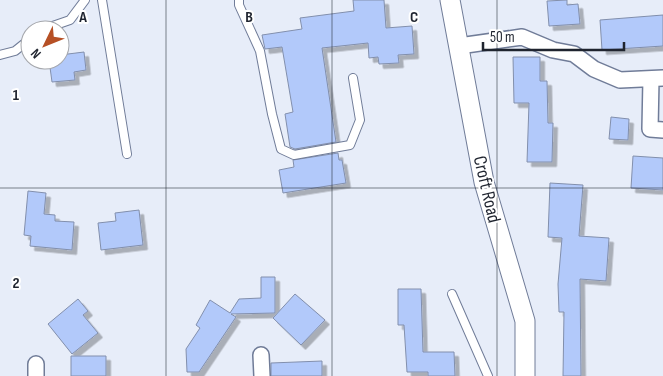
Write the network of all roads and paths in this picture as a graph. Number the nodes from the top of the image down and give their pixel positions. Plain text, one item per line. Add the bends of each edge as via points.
1 (85, 0) edge
2 (102, 0) edge
3 (239, 0) edge
4 (450, 0) edge
5 (70, 20) edge
6 (459, 46) junction
7 (20, 47) edge
8 (0, 55) edge
9 (353, 78) dead end
10 (657, 79) edge
11 (663, 130) edge
12 (127, 154) dead end
13 (452, 294) dead end
14 (262, 355) dead end
15 (262, 376) edge
16 (488, 376) edge
17 (524, 376) edge

1 - 5 lane
2 - 12 lane
3 - 9 lane via 260,51 281,149 294,155 350,145 360,120
4 - 6 street, Croft Road
6 - 10 street via 522,37 553,50 574,54 594,69 620,80
6 - 17 street, Croft Road via 484,182 524,321
7 - 8 lane
10 - 11 street via 650,129
13 - 16 lane
14 - 15 street

